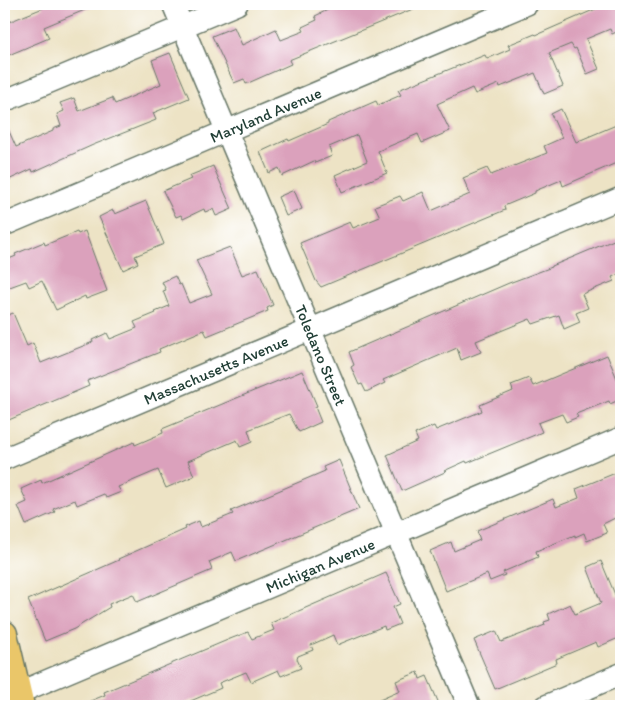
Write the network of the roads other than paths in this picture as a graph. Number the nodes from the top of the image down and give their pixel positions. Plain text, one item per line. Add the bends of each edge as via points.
1 (173, 4) edge
2 (236, 4) edge
3 (527, 4) edge
4 (182, 27) junction
5 (4, 101) edge
6 (226, 131) junction
7 (621, 198) edge
8 (4, 225) edge
9 (310, 331) junction
10 (621, 438) edge
11 (4, 459) edge
12 (395, 534) junction
13 (4, 634) edge
14 (621, 674) edge
15 (19, 700) edge
16 (469, 706) edge
17 (546, 706) edge

1 - 4 street, Toledano Street
2 - 4 street
3 - 6 street, Maryland Avenue
4 - 5 street
4 - 6 street, Toledano Street
6 - 8 street, Maryland Avenue
6 - 9 street, Toledano Street
7 - 9 street, Massachusetts Avenue
9 - 11 street, Massachusetts Avenue
9 - 12 street, Toledano Street
10 - 12 street, Michigan Avenue
12 - 15 street, Michigan Avenue
12 - 16 street, Toledano Street
13 - 15 main road
14 - 17 street

